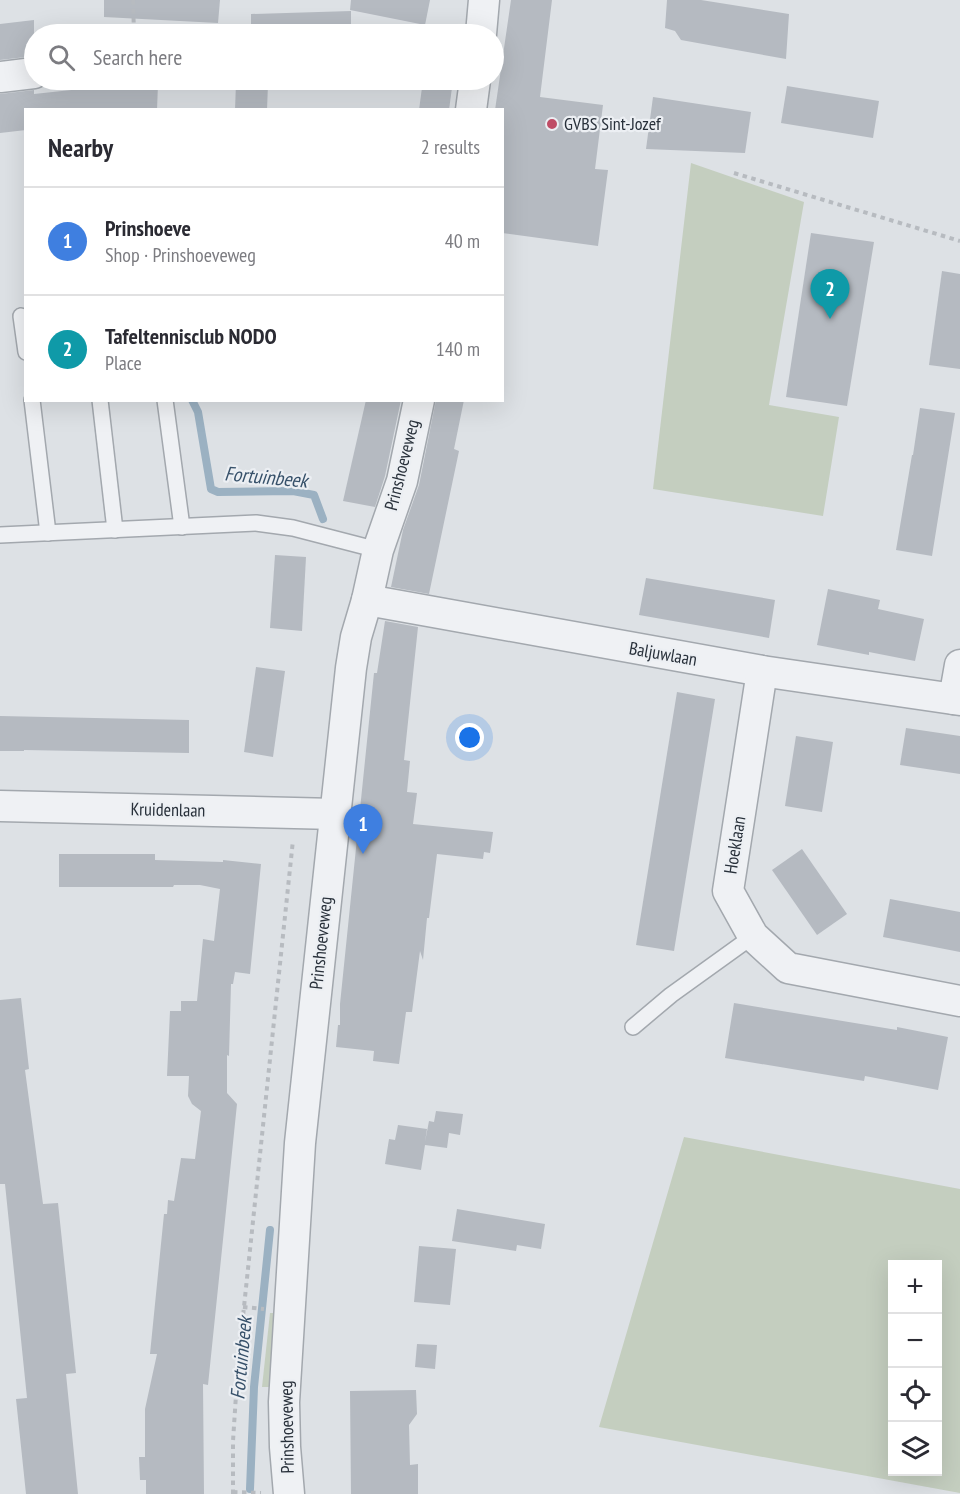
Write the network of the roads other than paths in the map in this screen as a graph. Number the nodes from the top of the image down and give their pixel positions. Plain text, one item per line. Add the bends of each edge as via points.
1 (484, 0) edge
2 (482, 24) edge
3 (24, 74) edge
4 (0, 77) edge
5 (474, 90) edge
6 (471, 108) edge
7 (21, 316) dead end
8 (24, 338) edge
9 (32, 402) edge
10 (100, 402) edge
11 (165, 402) edge
12 (419, 402) edge
13 (182, 527) junction
14 (115, 530) junction
15 (48, 533) junction
16 (0, 535) edge
17 (378, 550) junction
18 (367, 600) junction
19 (960, 665) edge
20 (762, 671) junction
21 (957, 700) edge
22 (0, 806) edge
23 (335, 814) junction
24 (753, 936) junction
25 (960, 1001) edge
26 (633, 1027) dead end
27 (289, 1494) edge

1 - 2 street
3 - 4 street
5 - 6 street
7 - 8 lane
9 - 15 lane
10 - 14 lane
11 - 13 lane
12 - 17 street, Prinshoeveweg via 402,481
13 - 14 lane
13 - 17 lane via 256,523 293,528
14 - 15 lane
15 - 16 lane
17 - 18 street, Prinshoeveweg
18 - 20 street, Baljuwlaan
18 - 23 street, Prinshoeveweg via 351,668
19 - 21 street
20 - 21 street, Baljuwlaan
20 - 24 street, Hoeklaan via 728,891
22 - 23 street, Kruidenlaan
23 - 27 street, Prinshoeveweg via 301,1132 284,1402
24 - 25 street, Hoeklaan via 788,968
24 - 26 lane

